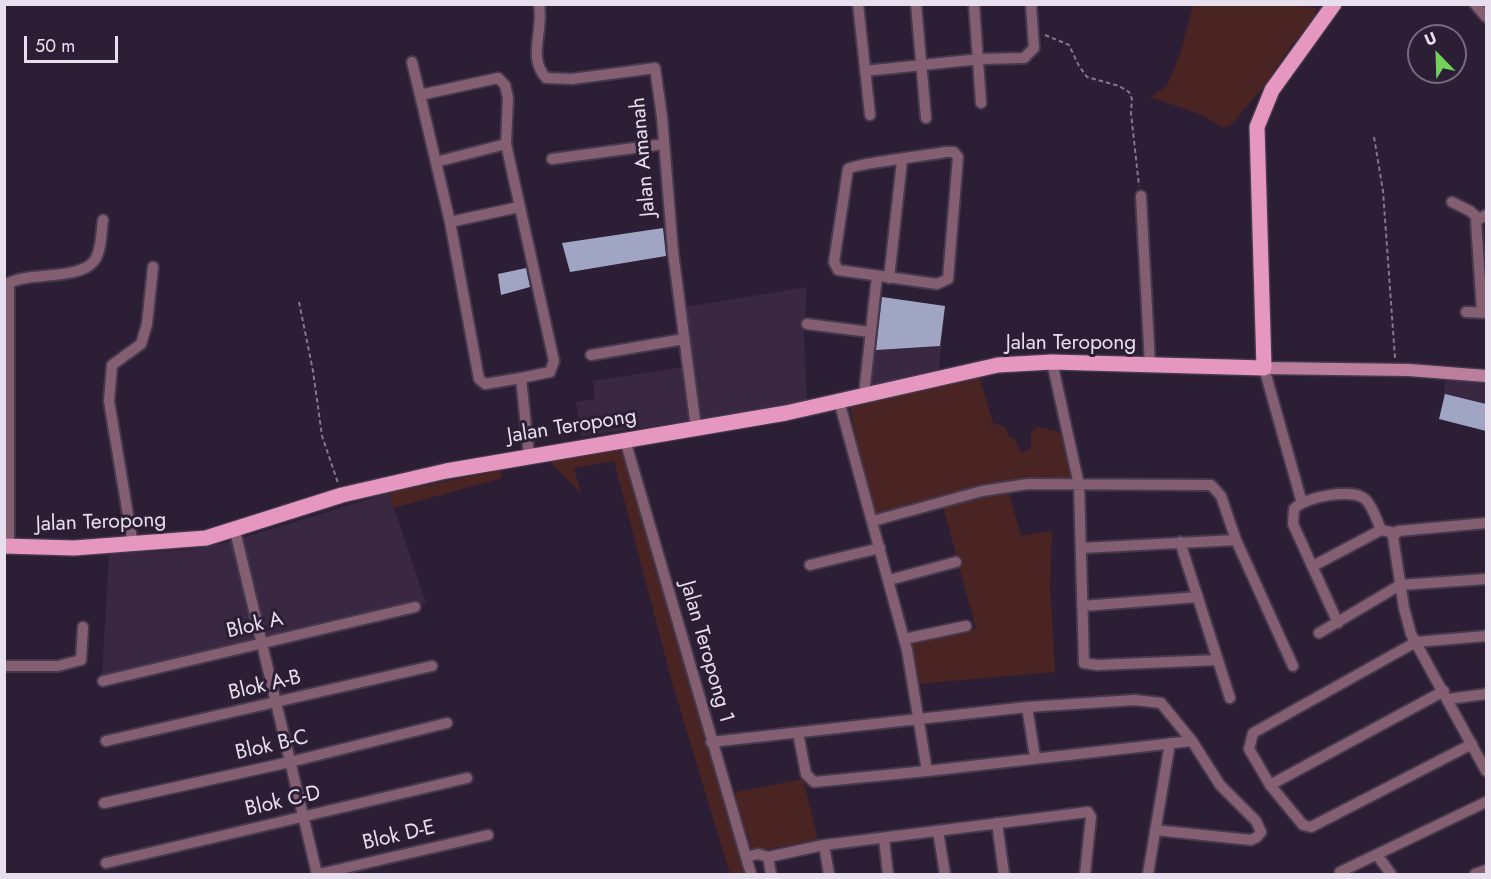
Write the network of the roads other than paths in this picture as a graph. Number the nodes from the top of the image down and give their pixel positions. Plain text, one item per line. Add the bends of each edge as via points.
1 (539, 4) edge
2 (858, 4) edge
3 (916, 4) edge
4 (974, 4) edge
5 (1031, 4) edge
6 (1334, 4) edge
7 (1475, 4) edge
8 (1486, 17) edge
9 (980, 59) junction
10 (412, 62) dead end
11 (921, 65) junction
12 (866, 71) junction
13 (420, 95) junction
14 (981, 103) dead end
15 (870, 115) dead end
16 (926, 118) dead end
17 (506, 144) junction
18 (664, 144) junction
19 (552, 159) dead end
20 (902, 161) junction
21 (436, 162) junction
22 (1141, 196) road end
23 (1452, 202) dead end
24 (519, 207) junction
25 (1482, 216) edge
26 (103, 220) dead end
27 (450, 222) junction
28 (153, 267) dead end
29 (877, 276) junction
30 (889, 278) junction
31 (1466, 312) dead end
32 (1484, 313) edge
33 (807, 324) dead end
34 (870, 332) junction
35 (684, 339) junction
36 (591, 355) dead end
37 (1052, 362) junction
38 (1150, 365) junction
39 (1270, 368) junction
40 (1486, 376) edge
41 (521, 378) junction
42 (864, 394) junction
43 (839, 401) junction
44 (696, 428) junction
45 (625, 440) junction
46 (529, 455) junction
47 (1079, 485) junction
48 (1302, 502) junction
49 (873, 521) junction
50 (1486, 523) edge
51 (1381, 530) junction
52 (235, 531) junction
53 (1395, 533) junction
54 (1236, 540) junction
55 (1180, 542) junction
56 (133, 545) junction
57 (7, 546) edge
58 (880, 548) junction
59 (1082, 548) junction
60 (956, 562) dead end
61 (810, 565) dead end
62 (1313, 566) junction
63 (1486, 579) edge
64 (889, 580) junction
65 (1400, 585) junction
66 (1198, 597) junction
67 (1082, 606) junction
68 (415, 607) dead end
69 (1338, 623) junction
70 (966, 626) dead end
71 (83, 627) dead end
72 (1319, 633) dead end
73 (1486, 636) edge
74 (904, 639) junction
75 (1416, 642) junction
76 (262, 645) junction
77 (1218, 660) junction
78 (4, 666) edge
79 (432, 666) dead end
80 (1293, 666) dead end
81 (103, 681) dead end
82 (1486, 694) edge
83 (1446, 695) junction
84 (1230, 698) dead end
85 (276, 704) junction
86 (1028, 707) junction
87 (919, 717) junction
88 (447, 723) dead end
89 (798, 733) junction
90 (106, 741) dead end
91 (1192, 741) junction
92 (711, 742) junction
93 (1170, 743) junction
94 (1478, 749) edge
95 (1035, 757) junction
96 (290, 762) junction
97 (927, 771) junction
98 (1486, 771) edge
99 (467, 778) dead end
100 (1270, 784) junction
101 (1486, 802) edge
102 (104, 803) dead end
103 (303, 817) junction
104 (997, 823) junction
105 (1155, 830) junction
106 (938, 831) junction
107 (488, 835) dead end
108 (884, 839) junction
109 (824, 845) junction
110 (1377, 855) junction
111 (746, 857) junction
112 (768, 857) junction
113 (106, 863) dead end
114 (1486, 870) edge
115 (1340, 872) dead end
116 (318, 874) edge
117 (751, 874) edge
118 (771, 874) edge
119 (829, 874) edge
120 (888, 874) edge
121 (945, 874) edge
122 (1004, 874) edge
123 (1085, 874) edge
124 (1148, 874) edge
125 (1391, 874) edge
126 (1476, 874) edge

1 - 18 street, Jalan Amanah via 537,68 546,78 572,79 655,68
2 - 12 street
3 - 11 street
4 - 9 street
5 - 9 street via 1034,48 1024,58
6 - 39 main road via 1272,90 1257,127
7 - 8 street
9 - 11 street
9 - 14 street
10 - 13 street
11 - 12 street
11 - 16 street
12 - 15 street
13 - 17 street via 502,80 509,108
13 - 21 street
17 - 21 street
17 - 24 street
18 - 19 street
18 - 35 street, Jalan Amanah
20 - 29 street via 855,164 846,173 834,262 838,270
20 - 30 street
20 - 30 street via 946,152 954,152 958,157 948,279 937,284
21 - 27 street
22 - 38 street
23 - 25 street
24 - 27 street
24 - 41 street via 554,361 550,372
25 - 32 street
26 - 57 street via 98,253 90,265 9,283
27 - 41 street via 480,383
28 - 56 street via 141,344 112,365 109,380 109,401
29 - 30 street
29 - 34 street
31 - 32 street
33 - 34 street
34 - 42 street
35 - 36 street
35 - 44 street, Jalan Amanah
37 - 38 main road, Jalan Teropong
37 - 42 main road, Jalan Teropong via 998,365
37 - 47 street
38 - 39 main road, Jalan Teropong
39 - 40 street via 1396,369
39 - 48 street
41 - 46 street
42 - 43 main road, Jalan Teropong
43 - 44 main road, Jalan Teropong
43 - 49 street
44 - 45 main road, Jalan Teropong
45 - 46 main road, Jalan Teropong
45 - 92 street, Jalan Teropong 1
46 - 52 main road, Jalan Teropong via 342,495
47 - 49 street via 1028,484 982,492
47 - 54 street via 1211,486 1221,495
47 - 59 street
48 - 51 street via 1334,494 1358,495 1368,502
48 - 62 street via 1294,509 1293,524
49 - 58 street
50 - 53 street
51 - 53 street
51 - 62 street
52 - 56 main road, Jalan Teropong
52 - 76 street
53 - 65 street
54 - 55 street
54 - 80 street
55 - 59 street
55 - 66 street
56 - 57 main road, Jalan Teropong
58 - 61 street
58 - 64 street
59 - 67 street
60 - 64 street
62 - 69 street
63 - 65 street
64 - 74 street
65 - 69 street
65 - 75 street via 1407,622
66 - 67 street
66 - 77 street
67 - 77 street via 1082,656 1089,665
68 - 76 street, Blok A
69 - 72 street
70 - 74 street
71 - 78 street via 81,660 58,666
73 - 75 street
74 - 87 street
75 - 83 street
75 - 100 street via 1253,733 1249,748
76 - 81 street, Blok A
76 - 85 street
77 - 84 street
79 - 85 street, Blok A-B
82 - 83 street
83 - 94 street
83 - 100 street
85 - 90 street, Blok A-B
85 - 96 street
86 - 87 street
86 - 91 street via 1135,700 1161,703
86 - 95 street
87 - 89 street
87 - 97 street
88 - 96 street, Blok B-C
89 - 92 street
89 - 97 street via 806,774 814,782
91 - 93 street
91 - 105 street via 1220,784 1256,821 1261,832 1251,840
92 - 111 street, Jalan Teropong 1
93 - 95 street
93 - 105 street
94 - 98 street
94 - 100 street via 1311,827 1303,825
95 - 97 street
96 - 102 street, Blok B-C
96 - 103 street
99 - 103 street, Blok C-D
101 - 110 street
103 - 113 street, Blok C-D
103 - 116 street
104 - 106 street
104 - 122 street
104 - 123 street via 1088,812 1091,817
105 - 124 street
106 - 108 street
106 - 121 street
107 - 116 street, Blok D-E
108 - 109 street
108 - 120 street
109 - 112 street
109 - 119 street
110 - 115 street
110 - 125 street
111 - 112 street
111 - 117 street, Jalan Teropong 1
112 - 118 street
114 - 126 street

